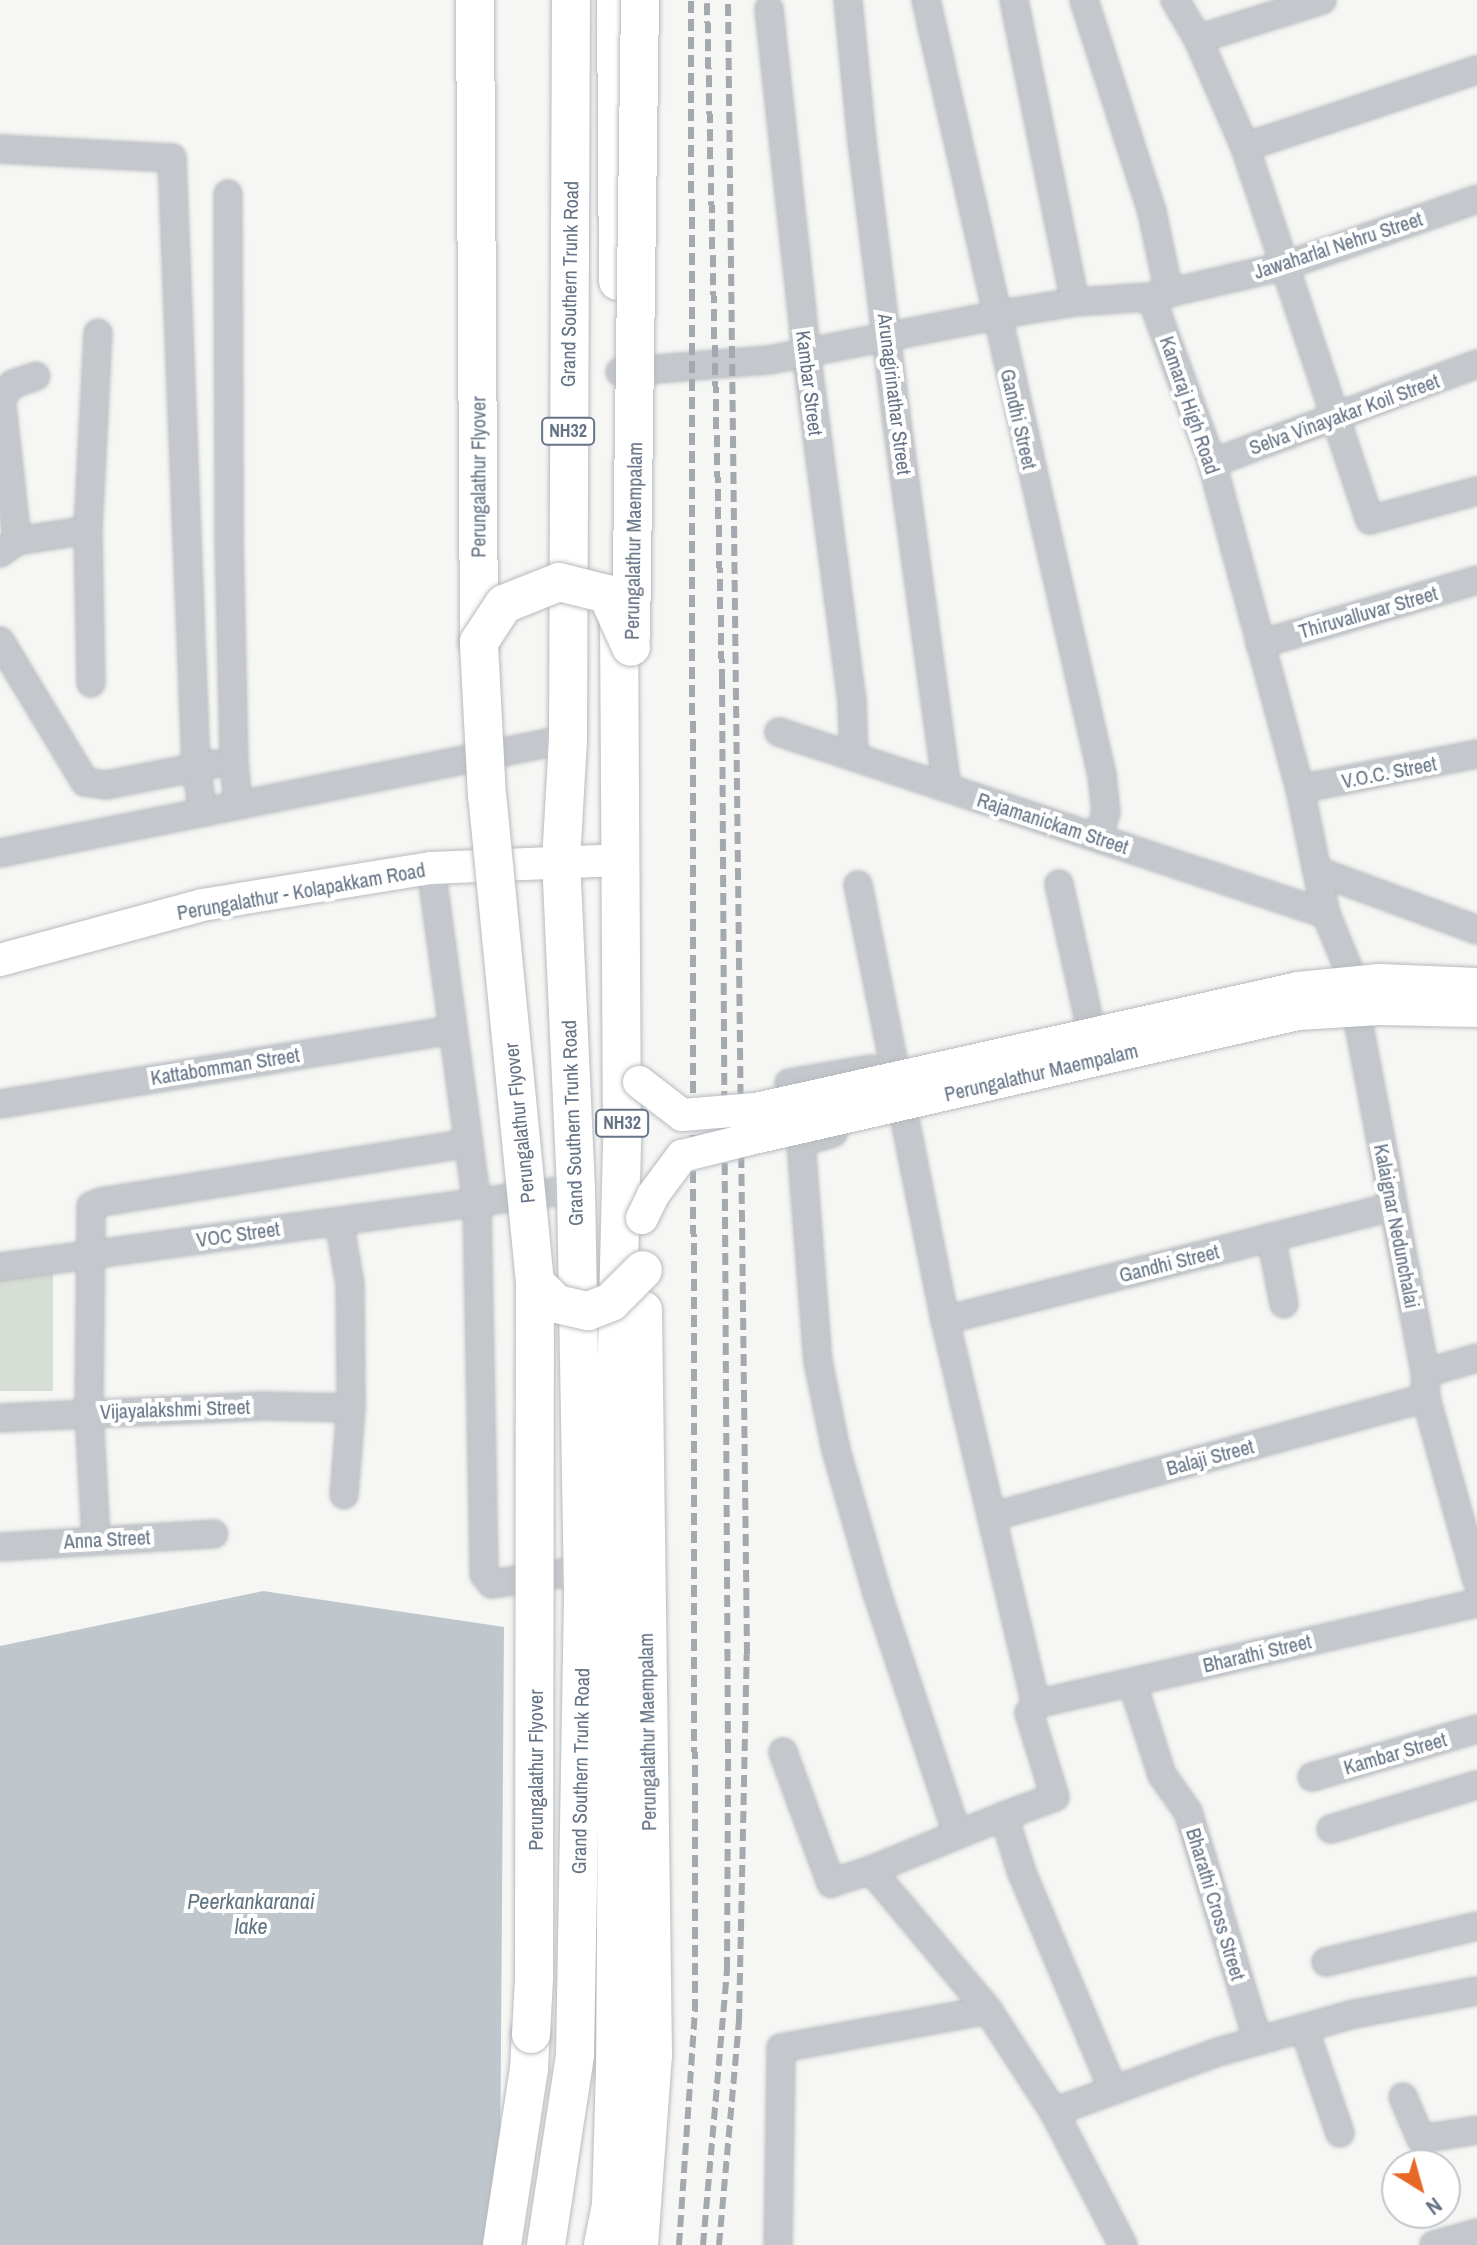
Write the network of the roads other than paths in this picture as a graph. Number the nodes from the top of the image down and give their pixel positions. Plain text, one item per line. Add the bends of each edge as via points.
1 (475, 0) edge
2 (571, 0) edge
3 (616, 0) edge
4 (640, 0) edge
5 (848, 0) edge
6 (926, 0) edge
7 (1014, 0) edge
8 (1084, 0) edge
9 (1175, 0) edge
10 (1322, 0) edge
11 (769, 9) dead end
12 (1198, 39) junction
13 (1477, 70) edge
14 (1245, 147) junction
15 (0, 149) edge
16 (228, 194) dead end
17 (1477, 199) edge
18 (1284, 266) junction
19 (1160, 295) junction
20 (1075, 302) junction
21 (995, 315) junction
22 (98, 333) dead end
23 (888, 338) junction
24 (806, 352) junction
25 (1477, 364) edge
26 (618, 372) junction
27 (36, 376) dead end
28 (1336, 418) junction
29 (1212, 463) junction
30 (1477, 491) edge
31 (88, 530) junction
32 (8, 547) edge
33 (1477, 580) edge
34 (0, 641) edge
35 (479, 642) junction
36 (1260, 644) junction
37 (631, 647) junction
38 (91, 683) dead end
39 (779, 732) dead end
40 (568, 739) junction
41 (1477, 754) edge
42 (854, 757) junction
43 (234, 762) junction
44 (196, 767) junction
45 (947, 788) junction
46 (1300, 789) junction
47 (238, 805) junction
48 (203, 812) junction
49 (1098, 838) junction
50 (0, 853) edge
51 (619, 860) junction
52 (561, 861) junction
53 (431, 868) junction
54 (1317, 871) junction
55 (1059, 884) dead end
56 (858, 885) dead end
57 (1326, 914) junction
58 (1473, 926) edge
59 (0, 960) edge
60 (1348, 968) junction
61 (1477, 984) edge
62 (1477, 1011) edge
63 (1358, 1015) junction
64 (1089, 1020) junction
65 (1477, 1027) edge
66 (451, 1030) junction
67 (894, 1065) junction
68 (639, 1082) junction
69 (789, 1083) dead end
70 (0, 1104) edge
71 (904, 1114) junction
72 (468, 1143) junction
73 (576, 1189) junction
74 (477, 1203) junction
75 (1393, 1207) junction
76 (642, 1218) junction
77 (339, 1221) junction
78 (1271, 1237) junction
79 (91, 1254) junction
80 (0, 1267) edge
81 (643, 1270) junction
82 (535, 1283) junction
83 (1284, 1304) dead end
84 (945, 1320) junction
85 (1477, 1358) edge
86 (1426, 1385) junction
87 (351, 1408) junction
88 (89, 1412) junction
89 (0, 1418) edge
90 (344, 1495) dead end
91 (994, 1516) junction
92 (214, 1534) dead end
93 (96, 1539) junction
94 (0, 1547) edge
95 (583, 1570) junction
96 (1476, 1571) edge
97 (1477, 1603) edge
98 (1132, 1682) junction
99 (1036, 1704) junction
100 (1477, 1729) edge
101 (783, 1752) dead end
102 (1312, 1777) dead end
103 (1477, 1785) edge
104 (1004, 1816) junction
105 (1331, 1829) dead end
106 (957, 1833) junction
107 (871, 1870) junction
108 (1477, 1926) edge
109 (1326, 1962) dead end
110 (1477, 1991) edge
111 (988, 2010) junction
112 (1304, 2028) junction
113 (1258, 2041) junction
114 (1113, 2090) junction
115 (1403, 2097) dead end
116 (1054, 2112) junction
117 (1477, 2130) edge
118 (1340, 2133) dead end
119 (1477, 2233) edge
120 (502, 2245) edge
121 (546, 2245) edge
122 (603, 2245) edge
123 (639, 2245) edge
124 (778, 2245) edge
125 (1123, 2245) edge
126 (1434, 2245) edge

1 - 35 highway, Perungalathur Flyover
2 - 40 highway, Grand Southern Trunk Road / NH32
3 - 26 highway, Grand Southern Trunk Road / NH32
4 - 37 highway, Perungalathur Maempalam, bridge
5 - 23 street, Arunagirinathar Street
6 - 21 street, Gandhi Street
7 - 20 street
8 - 19 street, Kamaraj High Road via 1152,212
9 - 12 street
10 - 12 street
11 - 24 street, Kambar Street
12 - 14 street
13 - 14 street
14 - 18 street
15 - 44 street via 172,158
16 - 43 street
17 - 18 street, Jawaharlal Nehru Street
18 - 19 street, Jawaharlal Nehru Street
18 - 28 street
19 - 20 street
19 - 29 street, Kamaraj High Road
20 - 21 street
21 - 23 street
21 - 49 street, Gandhi Street via 1102,775 1106,812
22 - 31 street
23 - 24 street
23 - 45 street, Arunagirinathar Street
24 - 26 street via 769,360
24 - 42 street, Kambar Street via 852,702
25 - 28 street, Selva Vinayakar Koil Street
26 - 51 highway, Grand Southern Trunk Road / NH32
27 - 32 street via 13,384 1,397
28 - 29 street, Selva Vinayakar Koil Street
28 - 30 street via 1370,520
29 - 36 street, Kamaraj High Road
31 - 32 street
31 - 38 street
33 - 36 street, Thiruvalluvar Street
34 - 44 street via 85,782 106,785
35 - 37 highway, bridge via 504,604 559,582 607,594
35 - 82 highway, Perungalathur Flyover, bridge via 487,797
36 - 46 street, Kamaraj High Road
37 - 68 highway, Perungalathur Maempalam
39 - 42 street, Rajamanickam Street
40 - 47 street
40 - 52 highway, Grand Southern Trunk Road / NH32
41 - 46 street, V.O.C. Street
42 - 45 street, Rajamanickam Street
43 - 44 street
43 - 47 street
44 - 48 street
45 - 49 street, Rajamanickam Street
46 - 54 street, Kamaraj High Road
47 - 48 street
48 - 50 street
49 - 57 street, Rajamanickam Street
51 - 52 main road, Perungalathur - Kolapakkam Road
51 - 122 highway, Grand Southern Trunk Road / NH32 via 615,2074 611,2205
52 - 53 main road, Perungalathur - Kolapakkam Road
52 - 73 highway, Grand Southern Trunk Road / NH32
53 - 59 main road, Perungalathur - Kolapakkam Road via 202,905
53 - 66 street
54 - 57 street, Kalaignar Nedunchalai
54 - 58 street
55 - 64 street
56 - 67 street
57 - 60 street, Kalaignar Nedunchalai
60 - 63 street, Kalaignar Nedunchalai
60 - 64 street via 1208,992
61 - 68 main road, Perungalathur Maempalam, bridge via 1380,980 1298,988 756,1109 682,1115
62 - 76 main road, Perungalathur Maempalam, bridge via 1298,1014 750,1139 682,1156
63 - 65 street via 1438,1017
63 - 71 street via 1299,1019 1156,1049
63 - 75 street, Kalaignar Nedunchalai
64 - 67 street
66 - 70 street, Kattabomman Street
66 - 72 street
67 - 69 street
67 - 71 street
68 - 76 highway, Perungalathur Maempalam, bridge
71 - 84 street
71 - 106 street via 801,1142 818,1361 836,1450
72 - 74 street
72 - 79 street via 101,1202 89,1211
73 - 74 street, VOC Street
73 - 95 highway, Grand Southern Trunk Road / NH32
74 - 77 street, VOC Street
74 - 95 street via 484,1574 492,1584
75 - 78 street, Gandhi Street
75 - 86 street, Kalaignar Nedunchalai
76 - 81 highway, Perungalathur Maempalam
77 - 79 street, VOC Street
77 - 87 street via 350,1285
78 - 83 street
78 - 84 street, Gandhi Street
79 - 80 street, VOC Street
79 - 88 street
81 - 82 highway, bridge via 611,1302 588,1311 557,1304
81 - 123 highway, Perungalathur Maempalam via 653,2055
82 - 120 highway, Perungalathur Flyover, bridge via 534,1978 529,2069
84 - 91 street
85 - 86 street, Balaji Street
86 - 91 street, Balaji Street
86 - 96 street, Kalaignar Nedunchalai
87 - 88 street, Vijayalakshmi Street
87 - 90 street
88 - 89 street, Vijayalakshmi Street
88 - 93 street
91 - 99 street
92 - 93 street, Anna Street
93 - 94 street, Anna Street
95 - 121 highway, Grand Southern Trunk Road / NH32 via 575,2055
97 - 98 street, Bharathi Street
98 - 99 street, Bharathi Street
98 - 113 street, Bharathi Cross Street via 1162,1775 1188,1812
99 - 104 street via 1029,1713 1055,1797
100 - 102 street, Kambar Street
101 - 107 street via 827,1880
103 - 105 street
104 - 106 street
104 - 114 street via 1022,1873
106 - 107 street
107 - 111 street
108 - 109 street
110 - 112 street
111 - 116 street
111 - 124 street via 781,2048
112 - 113 street
112 - 118 street
113 - 114 street
114 - 116 street
115 - 117 street via 1421,2139
116 - 125 street
119 - 126 street

